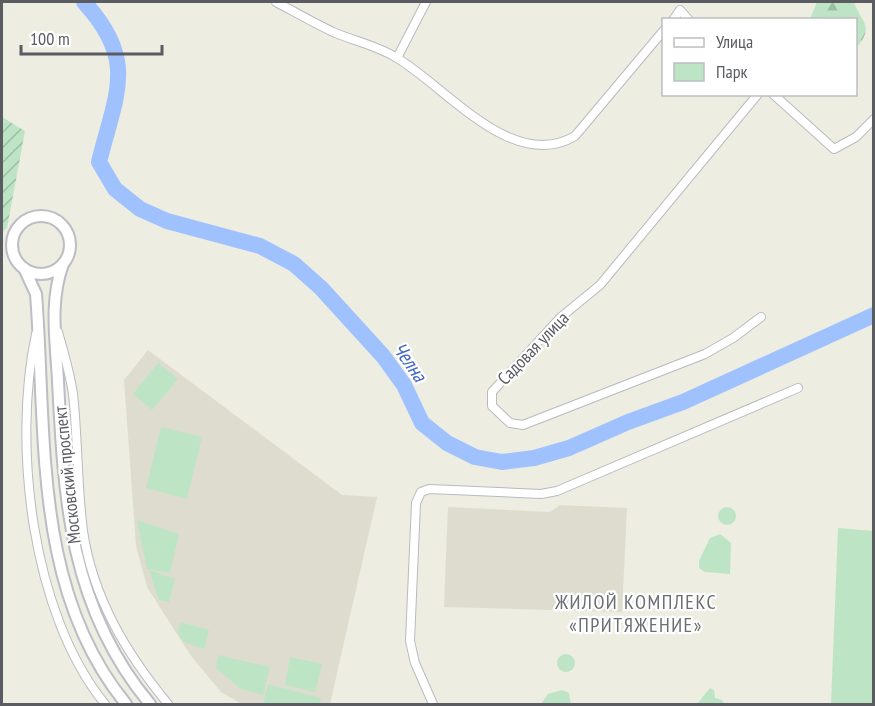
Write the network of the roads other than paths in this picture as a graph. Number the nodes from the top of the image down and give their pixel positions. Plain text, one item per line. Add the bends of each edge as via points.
1 (276, 2) edge
2 (426, 2) edge
3 (662, 31) edge
4 (397, 57) junction
5 (756, 96) edge
6 (774, 96) edge
7 (873, 119) edge
8 (63, 264) junction
9 (24, 268) junction
10 (761, 316) dead end
11 (39, 321) junction
12 (55, 322) junction
13 (798, 388) dead end
14 (105, 705) edge
15 (126, 705) edge
16 (150, 705) edge
17 (168, 705) edge
18 (433, 705) edge

1 - 4 street via 332,31
2 - 4 street
3 - 4 street via 575,136 563,144 545,146 495,132
5 - 10 street, Садовая улица via 600,285 561,317 492,392 492,406 510,423 523,425 705,354
6 - 7 street via 834,149 856,137
8 - 9 main road via 46,275 29,273
8 - 9 main road, Московский проспект via 70,252 66,229 54,219 38,217 21,224 13,238 15,255
8 - 12 main road, Московский проспект via 54,294
9 - 11 main road, Московский проспект via 36,294
11 - 14 street via 29,366 26,420 34,524 42,571 69,647
11 - 15 main road, Московский проспект via 47,491 63,582 97,663
12 - 16 main road, Московский проспект via 70,531 97,622
12 - 17 street via 69,368 83,532 92,572 119,636
13 - 18 street via 550,493 429,489 421,492 416,503 410,634 415,663

